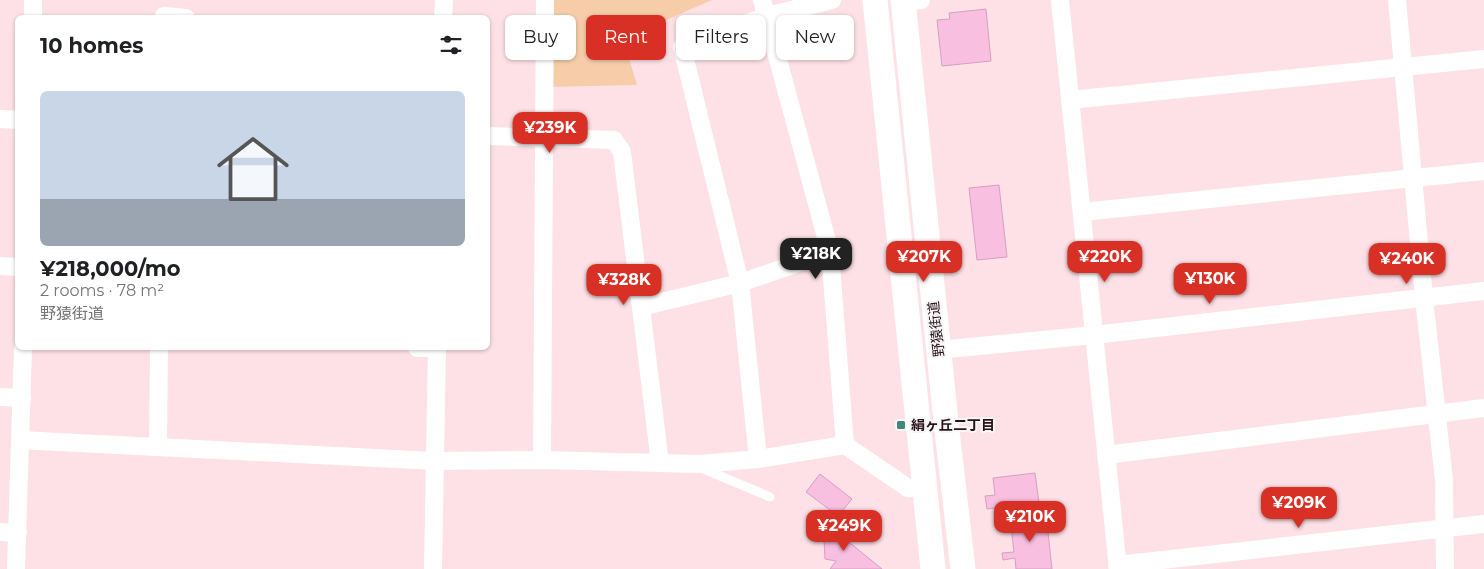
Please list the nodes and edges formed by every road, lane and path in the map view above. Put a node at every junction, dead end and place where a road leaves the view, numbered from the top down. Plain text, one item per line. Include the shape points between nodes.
1 (33, 0) edge
2 (444, 0) edge
3 (545, 0) edge
4 (832, 0) edge
5 (875, 0) edge
6 (1060, 0) edge
7 (1397, 0) edge
8 (909, 1) edge
9 (765, 8) edge
10 (164, 11) edge
11 (33, 15) edge
12 (177, 15) edge
13 (443, 15) edge
14 (1484, 59) edge
15 (1403, 67) junction
16 (1070, 100) junction
17 (0, 119) edge
18 (15, 120) edge
19 (490, 136) edge
20 (543, 138) junction
21 (1484, 171) edge
22 (1414, 178) junction
23 (1082, 212) junction
24 (830, 252) junction
25 (0, 266) edge
26 (15, 267) edge
27 (740, 283) junction
28 (1484, 291) edge
29 (1424, 298) junction
30 (641, 307) junction
31 (1094, 335) junction
32 (23, 350) edge
33 (159, 350) edge
34 (437, 350) edge
35 (938, 350) junction
36 (0, 397) edge
37 (22, 398) junction
38 (1484, 408) edge
39 (1438, 413) junction
40 (20, 440) junction
41 (845, 445) junction
42 (158, 447) junction
43 (1106, 455) junction
44 (758, 459) junction
45 (542, 460) junction
46 (435, 461) junction
47 (660, 463) junction
48 (700, 464) junction
49 (925, 488) junction
50 (770, 496) dead end
51 (1484, 524) edge
52 (1444, 529) junction
53 (9, 532) edge
54 (1117, 567) edge
55 (16, 569) edge
56 (432, 569) edge
57 (933, 569) edge
58 (964, 569) edge
59 (1445, 569) edge

1 - 11 street
2 - 13 street
3 - 20 street
4 - 9 street
5 - 49 main road, 野猿街道
6 - 16 street
7 - 15 street
8 - 35 main road, 野猿街道
9 - 24 street
9 - 27 street via 682,47
10 - 12 street
14 - 15 street
15 - 16 street
15 - 22 street
16 - 23 street
17 - 18 street
19 - 20 street
20 - 30 street via 614,140 622,152
20 - 45 street
21 - 22 street
22 - 23 street
22 - 29 street
23 - 31 street
24 - 27 street
24 - 41 street
25 - 26 street
27 - 30 street
27 - 44 street
28 - 29 street
29 - 31 street
29 - 39 street
30 - 47 street
31 - 35 street
31 - 43 street
32 - 37 street
33 - 42 street
34 - 46 street
35 - 58 main road, 野猿街道
36 - 37 street
37 - 40 street
38 - 39 street
39 - 43 street
39 - 52 street via 1444,480
40 - 42 street
40 - 53 street
41 - 44 street
41 - 49 street via 908,488
42 - 46 street
43 - 54 street
44 - 48 street
45 - 46 street
45 - 47 street
46 - 56 street
47 - 48 street
48 - 50 lane via 706,470
49 - 57 main road, 野猿街道
51 - 52 street
52 - 54 street
52 - 59 street
53 - 55 street

